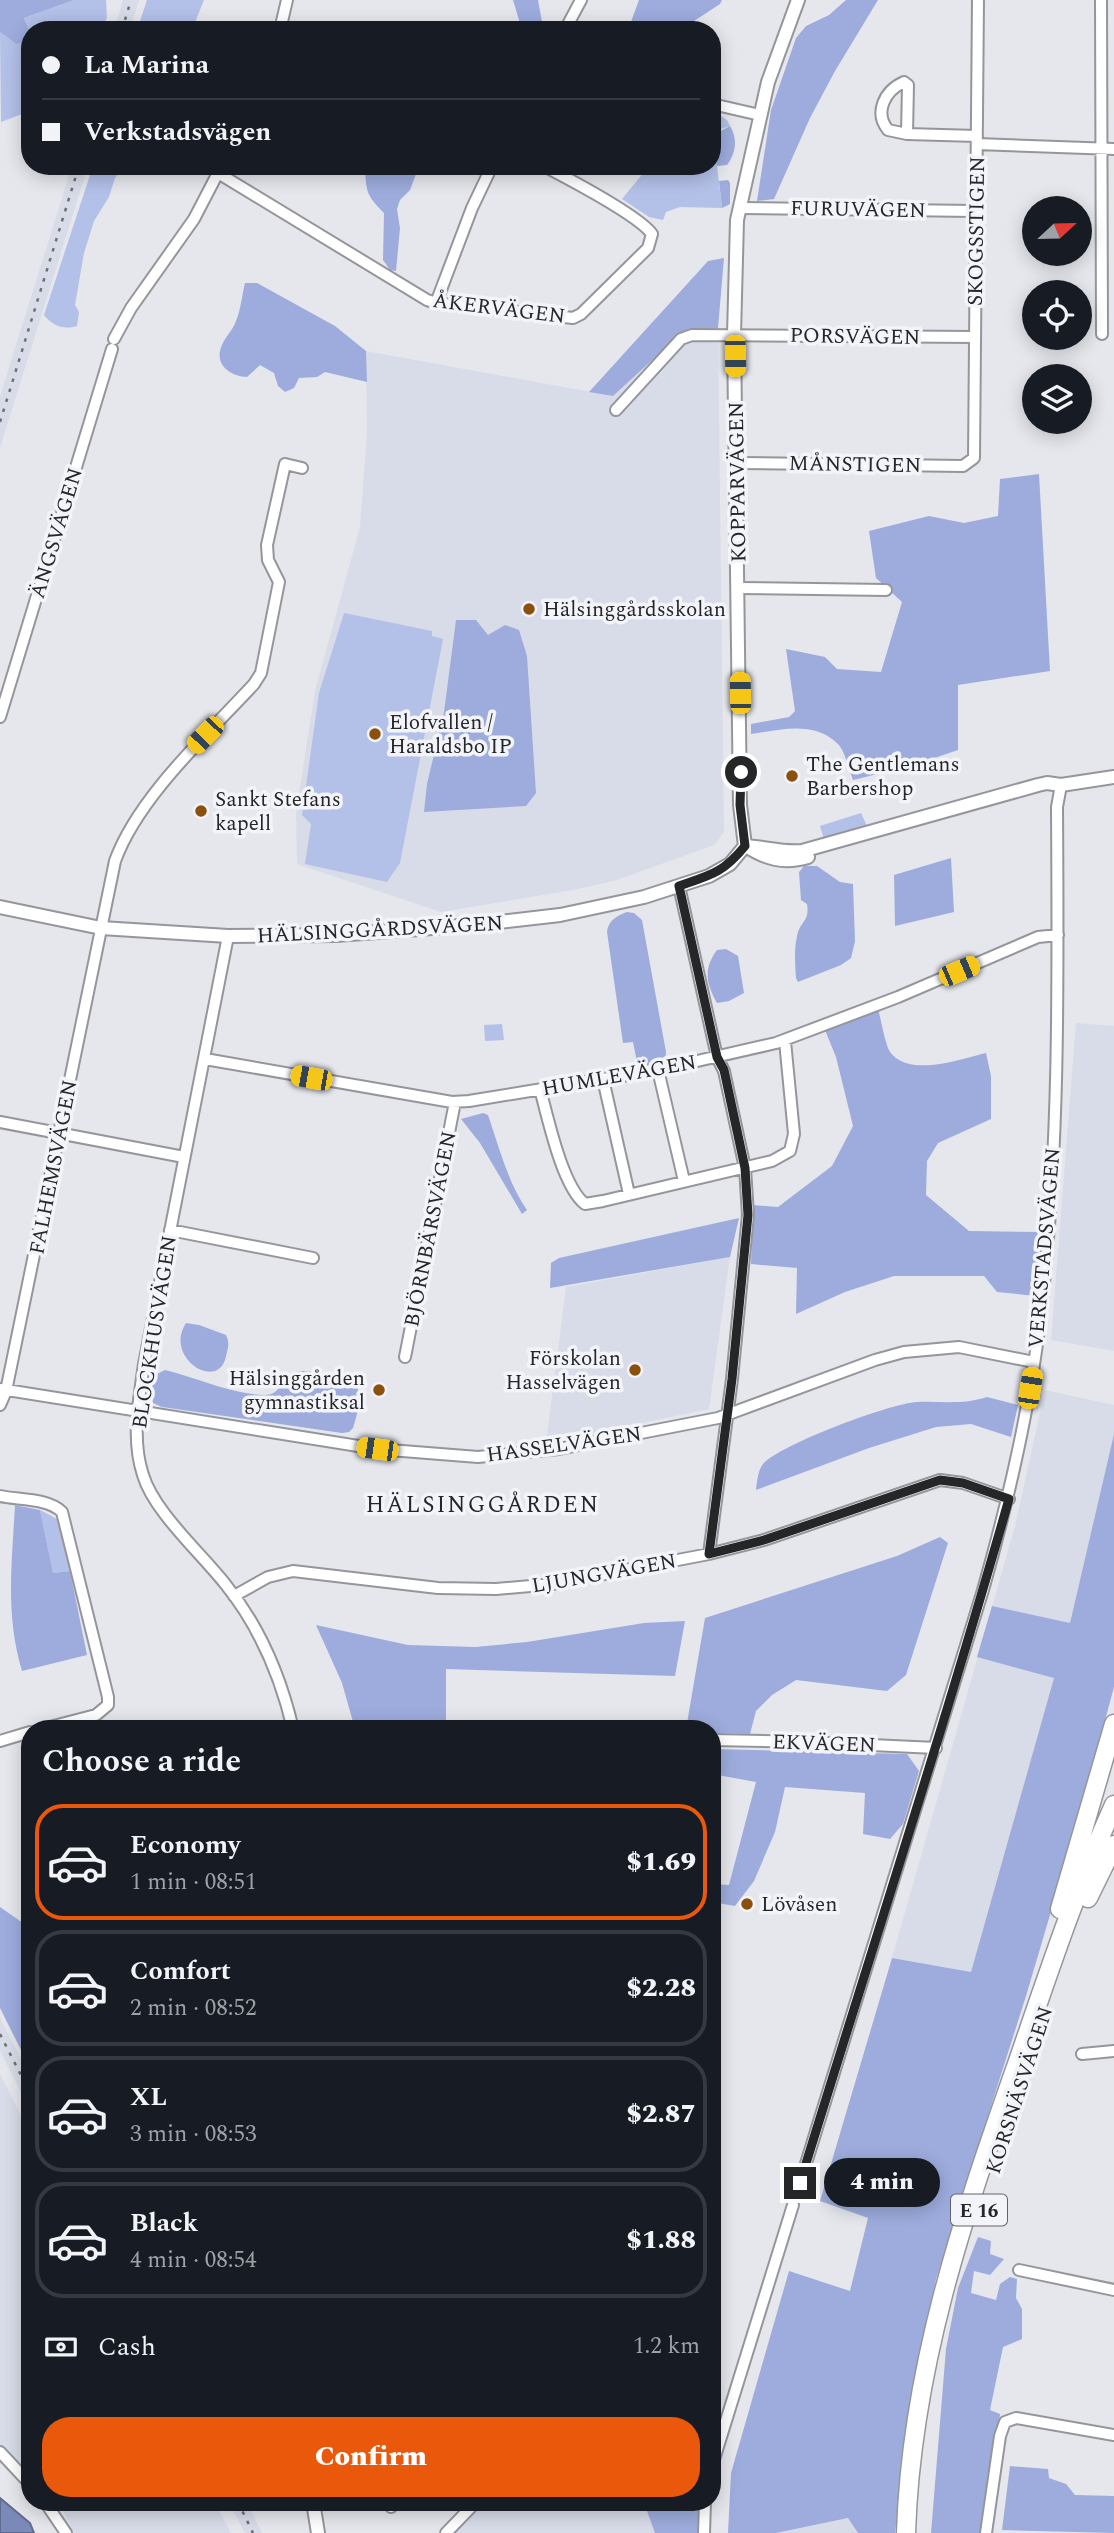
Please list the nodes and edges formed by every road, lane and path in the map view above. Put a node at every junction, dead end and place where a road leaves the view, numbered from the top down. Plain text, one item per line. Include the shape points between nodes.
1 (287, 0) edge
2 (581, 0) edge
3 (798, 0) edge
4 (978, 0) edge
5 (1101, 0) edge
6 (282, 21) edge
7 (570, 21) edge
8 (721, 106) edge
9 (760, 115) junction
10 (908, 134) junction
11 (977, 140) junction
12 (1102, 149) junction
13 (1114, 149) edge
14 (216, 175) edge
15 (227, 175) edge
16 (488, 175) edge
17 (560, 175) edge
18 (741, 208) junction
19 (975, 211) junction
20 (436, 303) junction
21 (1102, 334) dead end
22 (734, 335) junction
23 (975, 337) junction
24 (616, 410) dead end
25 (972, 461) joint
26 (736, 463) junction
27 (302, 468) dead end
28 (738, 588) junction
29 (886, 590) dead end
30 (0, 717) edge
31 (1114, 777) edge
32 (1061, 785) junction
33 (745, 846) junction
34 (679, 886) junction
35 (0, 907) edge
36 (101, 928) junction
37 (1058, 935) junction
38 (228, 936) junction
39 (785, 1041) junction
40 (717, 1057) junction
41 (205, 1059) junction
42 (658, 1070) junction
43 (603, 1079) junction
44 (540, 1089) junction
45 (455, 1102) junction
46 (0, 1122) edge
47 (60, 1134) junction
48 (184, 1157) junction
49 (745, 1168) junction
50 (684, 1181) junction
51 (629, 1194) junction
52 (170, 1230) junction
53 (313, 1258) dead end
54 (405, 1357) dead end
55 (1034, 1362) junction
56 (3, 1390) edge
57 (0, 1405) edge
58 (137, 1412) junction
59 (726, 1415) junction
60 (0, 1496) edge
61 (1009, 1499) junction
62 (709, 1554) junction
63 (234, 1596) junction
64 (76, 1720) edge
65 (290, 1720) edge
66 (1114, 1724) edge
67 (21, 1735) edge
68 (721, 1740) edge
69 (0, 1741) edge
70 (936, 1748) junction
71 (1114, 1805) edge
72 (1114, 1833) edge
73 (1114, 1845) edge
74 (1088, 1898) junction
75 (1114, 2051) edge
76 (1082, 2054) dead end
77 (1002, 2106) junction
78 (800, 2183) dead end
79 (793, 2204) dead end
80 (1019, 2270) dead end
81 (1114, 2290) edge
82 (1114, 2435) edge
83 (721, 2437) edge
84 (0, 2452) edge
85 (21, 2474) edge
86 (51, 2511) edge
87 (314, 2511) edge
88 (467, 2511) edge
89 (705, 2511) edge
90 (66, 2533) edge
91 (318, 2533) edge
92 (446, 2533) edge
93 (704, 2533) edge
94 (906, 2533) edge
95 (917, 2533) edge
96 (986, 2533) edge

1 - 6 street
2 - 7 street
3 - 9 street, KOPPARVÄGEN
4 - 11 street, SKOGSSTIGEN
5 - 12 street
8 - 9 street
9 - 18 street, KOPPARVÄGEN
10 - 10 street via 890,131 880,117 887,96 904,82 908,85
10 - 11 street
11 - 12 street
11 - 19 street, SKOGSSTIGEN
12 - 13 street
12 - 21 street
14 - 30 street, ÄNGSVÄGEN via 194,219 131,308 113,344
15 - 20 street, ÅKERVÄGEN
16 - 20 street
17 - 20 street, ÅKERVÄGEN via 650,230 648,248 576,318
18 - 19 street, FURUVÄGEN
18 - 22 street, KOPPARVÄGEN
19 - 23 street, SKOGSSTIGEN
22 - 23 street, PORSVÄGEN
22 - 24 street, PORSVÄGEN via 681,339
22 - 26 street, KOPPARVÄGEN
23 - 25 street, SKOGSSTIGEN
25 - 26 street, MÅNSTIGEN via 963,466
26 - 28 street, KOPPARVÄGEN
27 - 36 street, FALHEMSVÄGEN via 285,464 273,511 268,560 279,582 261,673 188,753 124,836
28 - 29 street
28 - 33 street, KOPPARVÄGEN via 740,805
31 - 32 street
32 - 33 street via 1038,785 802,851
32 - 37 street, VERKSTADSVÄGEN via 1057,807
33 - 34 street, HÄLSINGGÅRDSVÄGEN via 730,864
34 - 38 street, HÄLSINGGÅRDSVÄGEN via 600,907 516,921 363,933
34 - 40 street
35 - 36 street, HÄLSINGGÅRDSVÄGEN
36 - 38 street, HÄLSINGGÅRDSVÄGEN
36 - 47 street, FALHEMSVÄGEN
37 - 39 street, HUMLEVÄGEN via 1031,940
37 - 55 street, VERKSTADSVÄGEN via 1055,1105
38 - 41 street, BLOCKHUSVÄGEN
39 - 40 street, HUMLEVÄGEN
39 - 49 street via 793,1145 780,1158
40 - 42 street, HUMLEVÄGEN
40 - 49 street via 724,1070
41 - 45 street, HUMLEVÄGEN
41 - 48 street, BLOCKHUSVÄGEN
42 - 43 street, HUMLEVÄGEN
42 - 50 street
43 - 44 street, HUMLEVÄGEN
43 - 51 street
44 - 45 street, HUMLEVÄGEN
44 - 51 street via 566,1173 579,1198 587,1204
45 - 54 street, BJÖRNBÄRSVÄGEN
46 - 47 street
47 - 48 street
47 - 56 street, FALHEMSVÄGEN
48 - 52 street, BLOCKHUSVÄGEN
49 - 50 street
49 - 59 street via 747,1247
50 - 51 street
52 - 53 street
52 - 58 street, BLOCKHUSVÄGEN
55 - 59 street, HASSELVÄGEN via 959,1348 912,1351 875,1360
55 - 61 street, VERKSTADSVÄGEN
56 - 57 street, FALHEMSVÄGEN
56 - 58 street, HASSELVÄGEN
58 - 59 street, HASSELVÄGEN via 377,1449 478,1457 559,1449
58 - 63 street, BLOCKHUSVÄGEN via 139,1458 148,1488
59 - 62 street
60 - 64 street via 44,1503 62,1512 108,1697 99,1714
61 - 62 street, LJUNGVÄGEN via 940,1480
61 - 70 street, VERKSTADSVÄGEN
62 - 63 street, LJUNGVÄGEN via 553,1584 496,1589 438,1588 287,1571
63 - 65 street, BLOCKHUSVÄGEN via 271,1661
66 - 77 highway, E 16
67 - 69 street
68 - 70 street, EKVÄGEN
70 - 78 street, VERKSTADSVÄGEN
71 - 77 highway, E 16 via 1068,1917
72 - 74 highway, E 16
73 - 74 highway, E 16
74 - 95 highway, KORSNÄSVÄGEN / E 16 via 1038,2032 955,2288 928,2414
75 - 76 street
77 - 94 highway, KORSNÄSVÄGEN / E 16 via 935,2324 917,2414
79 - 83 street
80 - 81 street
82 - 96 street via 1016,2418 1005,2422
84 - 85 street
86 - 90 street
87 - 91 street
88 - 92 street
89 - 93 street

